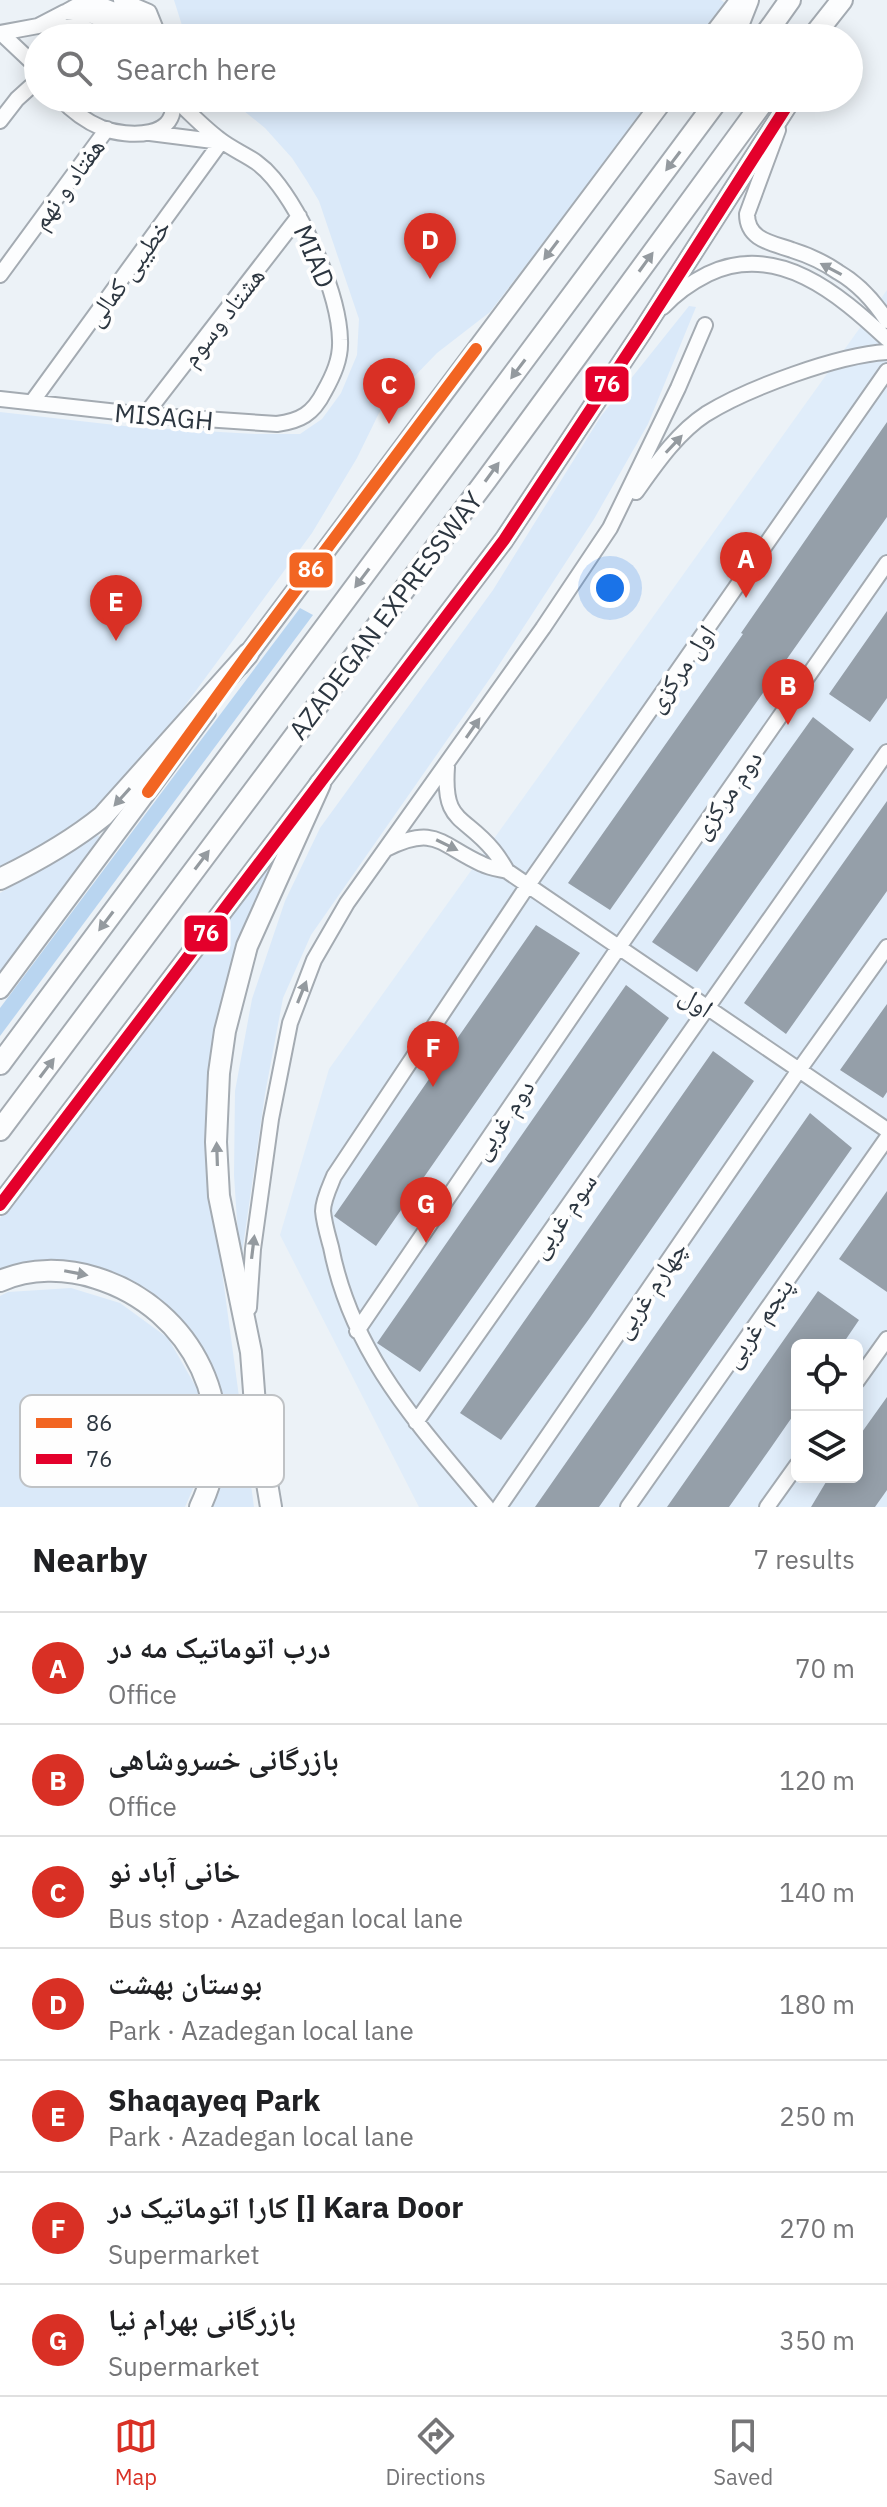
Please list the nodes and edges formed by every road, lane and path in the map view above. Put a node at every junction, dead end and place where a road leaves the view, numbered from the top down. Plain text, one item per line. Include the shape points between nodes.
1 (121, 0) edge
2 (740, 0) edge
3 (748, 0) edge
4 (790, 0) edge
5 (844, 0) edge
6 (86, 1) edge
7 (65, 12) junction
8 (42, 24) edge
9 (118, 24) edge
10 (132, 24) edge
11 (151, 24) edge
12 (722, 24) edge
13 (739, 24) edge
14 (773, 24) edge
15 (824, 24) edge
16 (832, 24) edge
17 (24, 29) edge
18 (0, 33) edge
19 (24, 55) edge
20 (24, 93) edge
21 (76, 112) edge
22 (173, 112) edge
23 (188, 112) edge
24 (654, 112) edge
25 (703, 112) edge
26 (709, 112) edge
27 (756, 112) edge
28 (783, 112) edge
29 (786, 112) edge
30 (0, 121) edge
31 (697, 128) junction
32 (107, 129) junction
33 (149, 133) junction
34 (221, 142) junction
35 (299, 216) junction
36 (0, 275) edge
37 (887, 321) edge
38 (705, 325) dead end
39 (642, 332) junction
40 (887, 339) edge
41 (887, 352) edge
42 (887, 371) edge
43 (0, 399) edge
44 (320, 401) joint
45 (32, 402) junction
46 (145, 415) junction
47 (610, 528) junction
48 (887, 563) edge
49 (248, 654) junction
50 (887, 752) edge
51 (447, 764) junction
52 (320, 784) junction
53 (384, 850) junction
54 (507, 871) junction
55 (0, 879) edge
56 (528, 885) junction
57 (619, 947) junction
58 (887, 947) edge
59 (0, 989) edge
60 (708, 1008) junction
61 (0, 1064) edge
62 (799, 1070) junction
63 (0, 1130) edge
64 (887, 1130) edge
65 (887, 1138) edge
66 (0, 1205) edge
67 (0, 1281) edge
68 (357, 1331) junction
69 (887, 1339) edge
70 (251, 1352) junction
71 (863, 1373) edge
72 (210, 1395) edge
73 (254, 1395) edge
74 (416, 1422) junction
75 (791, 1473) edge
76 (207, 1487) edge
77 (268, 1487) edge
78 (200, 1507) edge
79 (271, 1507) edge
80 (487, 1507) edge
81 (499, 1507) edge
82 (628, 1507) edge
83 (767, 1507) edge

1 - 11 street via 149,12
2 - 12 main road
3 - 13 highway
4 - 14 highway
5 - 15 highway
5 - 16 main road
6 - 7 street
6 - 10 street
7 - 8 street
7 - 9 street
17 - 18 street
18 - 19 street
20 - 30 street
21 - 32 street
22 - 33 street via 168,124
23 - 34 street
24 -> 49 main road
25 - 31 highway
26 - 31 highway, AZADEGAN EXPRESSWAY
63 -> 27 highway, AZADEGAN EXPRESSWAY
28 - 39 main road
37 -> 29 street via 873,300 838,271 767,242 747,223
31 -> 61 highway, AZADEGAN EXPRESSWAY
32 - 33 street
32 - 36 street, هفتاد و نهم
33 - 34 street
34 - 35 street, MIAD via 259,163
34 - 45 street, خطیبی کمالی
35 - 44 street, MIAD via 338,316 336,372
35 - 46 street, هشتاد وسوم
38 - 47 street
39 - 40 street via 698,279 737,264 772,265 801,274
39 - 52 main road via 504,540
47 -> 41 street via 677,439 705,415 833,361
42 - 56 street, اول مرکزی
43 - 45 street, MISAGH
44 - 46 street, MISAGH via 303,417 277,424
45 - 46 street, MISAGH
51 -> 47 street
48 - 57 street, دوم مرکزی
49 -> 55 highway via 110,810 79,836
49 - 59 main road
50 - 60 street, سوم غربی
51 - 53 street
51 - 54 street, اول via 448,803
52 - 66 main road
70 -> 52 highway via 219,1196 219,1073 247,946
53 -> 54 street, اول via 420,837 440,840 483,865
70 -> 53 street via 248,1296 253,1249 290,1023 314,960
54 - 56 street, اول
56 - 57 street, اول
56 - 68 street, اول مرکزی via 334,1176 323,1209 335,1270
57 - 60 street, اول
57 - 68 street, دوم غربی
58 - 62 street, چهارم غربی
60 - 62 street, اول
60 - 74 street, سوم غربی
62 - 64 street, اول
62 - 81 street, چهارم غربی
65 - 82 street, پنجم غربی
67 -> 72 highway via 68,1271 120,1286 180,1332
68 - 74 street
69 - 71 street
70 - 73 highway
74 - 80 street
75 - 83 street
76 -> 78 highway
77 - 79 highway

